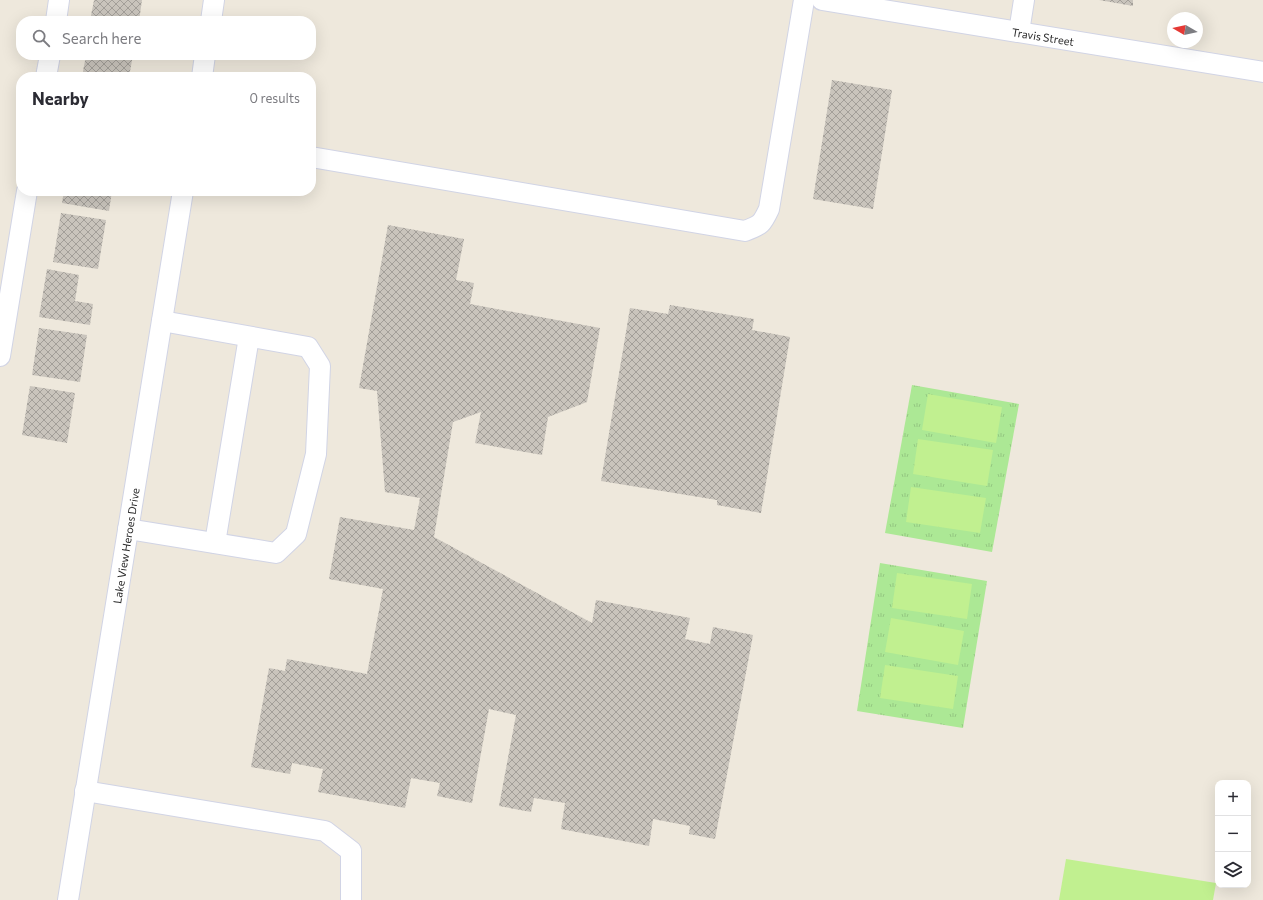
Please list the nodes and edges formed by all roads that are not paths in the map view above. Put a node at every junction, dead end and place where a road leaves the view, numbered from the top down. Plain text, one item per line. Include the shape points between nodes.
1 (59, 0) edge
2 (214, 0) edge
3 (804, 0) edge
4 (822, 0) edge
5 (1024, 0) edge
6 (57, 16) edge
7 (212, 16) edge
8 (1019, 32) junction
9 (49, 60) edge
10 (204, 60) edge
11 (47, 72) edge
12 (203, 72) edge
13 (1263, 72) edge
14 (316, 158) edge
15 (26, 196) edge
16 (182, 196) edge
17 (162, 321) junction
18 (250, 337) junction
19 (0, 356) edge
20 (128, 530) junction
21 (215, 543) junction
22 (86, 791) junction
23 (68, 900) edge
24 (351, 900) edge

1 - 6 street
2 - 7 street
3 - 14 street via 769,209 764,221 745,231
4 - 8 street, Travis Street
5 - 8 street
8 - 13 street, Travis Street
9 - 11 street
10 - 12 street
15 - 19 street
16 - 17 street, Lake View Heroes Drive
17 - 18 street
17 - 20 street, Lake View Heroes Drive
18 - 21 street
18 - 21 street via 308,347 320,366 316,454 296,534 276,553
20 - 21 street
20 - 22 street, Lake View Heroes Drive
22 - 23 street, Lake View Heroes Drive
22 - 24 street via 325,831 351,851

